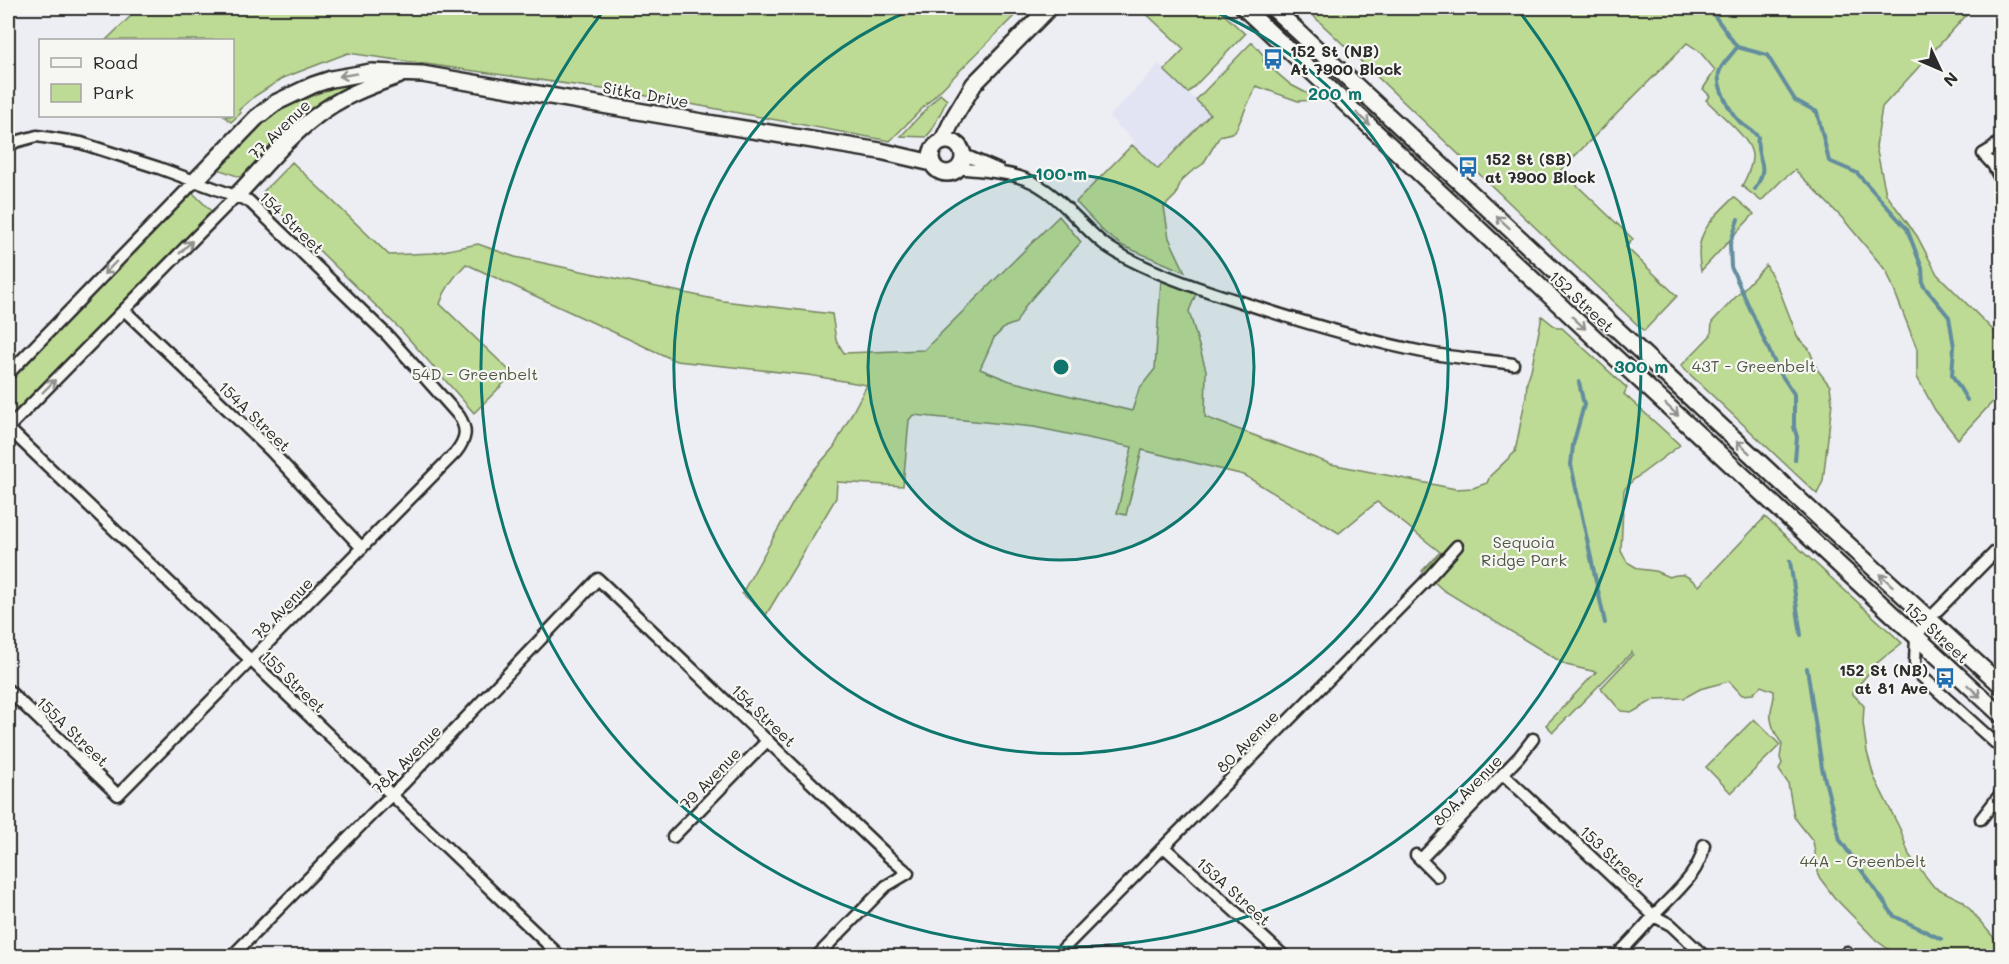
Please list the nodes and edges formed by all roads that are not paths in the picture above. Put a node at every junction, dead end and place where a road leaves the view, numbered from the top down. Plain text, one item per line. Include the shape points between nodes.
1 (1049, 8) edge
2 (1244, 8) edge
3 (1273, 8) edge
4 (406, 73) junction
5 (2001, 139) edge
6 (8, 148) edge
7 (947, 154) junction
8 (195, 181) junction
9 (2001, 182) edge
10 (237, 195) junction
11 (123, 310) junction
12 (1514, 364) dead end
13 (8, 374) edge
14 (8, 428) edge
15 (465, 439) joint
16 (2001, 545) edge
17 (1457, 546) dead end
18 (362, 548) junction
19 (598, 579) joint
20 (1929, 619) junction
21 (1916, 637) junction
22 (251, 661) junction
23 (2001, 686) edge
24 (8, 690) edge
25 (2001, 716) edge
26 (1533, 739) dead end
27 (768, 740) junction
28 (2001, 749) edge
29 (1503, 774) junction
30 (2001, 792) edge
31 (117, 795) joint
32 (392, 796) junction
33 (1982, 819) dead end
34 (673, 837) dead end
35 (1704, 845) dead end
36 (1164, 847) junction
37 (1437, 876) dead end
38 (1654, 916) junction
39 (232, 957) edge
40 (560, 957) edge
41 (817, 957) edge
42 (1056, 957) edge
43 (1284, 957) edge
44 (1616, 957) edge
45 (1704, 957) edge

1 - 7 main road via 974,84
2 -> 21 main road, 152 Street
20 -> 3 main road, 152 Street
4 - 7 main road, Sitka Drive via 880,151
4 -> 8 main road, 77 Avenue via 349,75 295,92 256,118
4 - 10 main road, 77 Avenue via 351,94 315,116
5 - 9 street via 1983,154
6 - 8 street, 154 Street via 38,136 87,144
7 - 12 street via 1039,185 1099,241 1141,265 1200,289 1359,337 1430,353
8 - 10 street, 154 Street
8 -> 13 street, 77 Avenue
11 -> 10 street, 77 Avenue
10 - 15 street, 154 Street via 249,201 398,346 459,416 466,429
14 -> 11 street, 77 Avenue
11 - 18 street, 154A Street via 271,451
14 - 22 street, 155 Street
15 - 18 street, 78 Avenue
16 - 20 street
17 - 36 street, 80 Avenue
18 - 22 street, 78 Avenue
19 - 27 street, 154 Street
19 - 32 street, 78A Avenue
20 - 21 street
20 - 23 main road, 152 Street
21 -> 25 main road, 152 Street
21 - 28 street via 1918,673
22 - 31 street, 78 Avenue
22 - 32 street, 155 Street
24 - 31 street, 155A Street
26 - 29 street, 80A Avenue
27 - 34 street, 79 Avenue
27 - 41 street, 154 Street via 908,873 886,886
29 - 37 street, 80A Avenue via 1418,857
29 - 38 street, 153 Street
30 - 33 street
32 - 39 street, 78A Avenue
32 - 40 street, 155 Street
35 - 38 street via 1693,873
36 - 42 street, 80 Avenue
36 - 43 street, 153A Street
38 - 44 street
38 - 45 street, 153 Street via 1671,925

